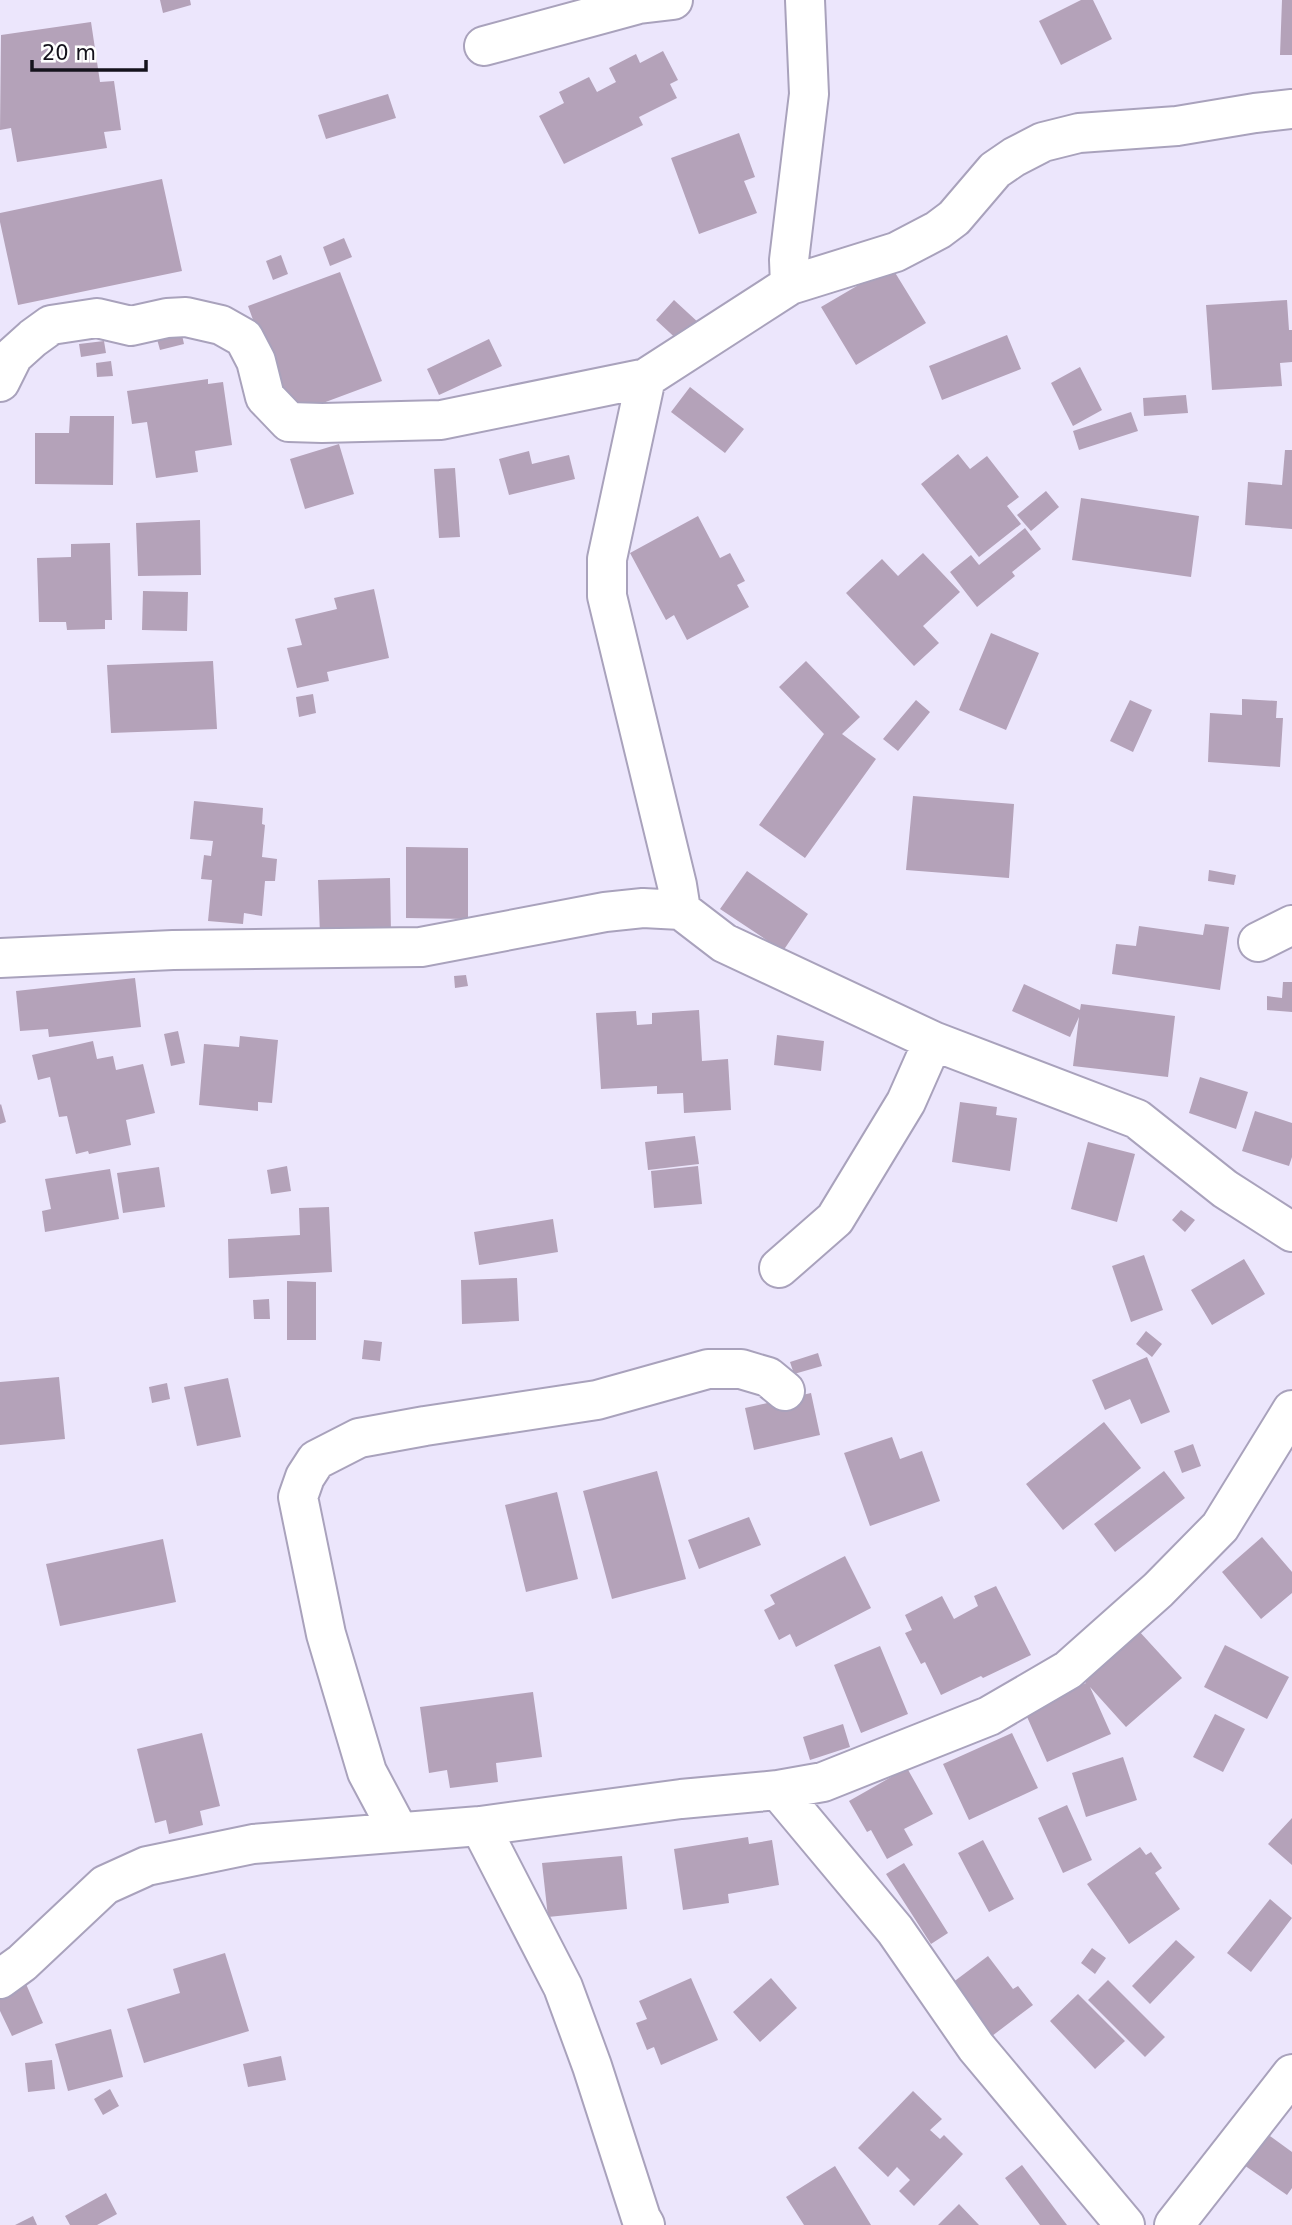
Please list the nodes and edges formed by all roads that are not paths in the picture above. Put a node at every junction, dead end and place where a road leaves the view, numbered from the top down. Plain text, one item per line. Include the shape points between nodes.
1 (673, 0) edge
2 (789, 0) edge
3 (805, 0) edge
4 (484, 46) dead end
5 (1292, 109) edge
6 (790, 285) junction
7 (646, 378) junction
8 (0, 382) edge
9 (681, 910) junction
10 (1292, 925) edge
11 (1258, 942) dead end
12 (0, 958) edge
13 (933, 1041) junction
14 (1292, 1232) edge
15 (779, 1268) dead end
16 (785, 1391) dead end
17 (1292, 1410) edge
18 (778, 1790) junction
19 (480, 1826) junction
20 (399, 1832) junction
21 (0, 1979) edge
22 (1292, 2074) edge
23 (645, 2225) edge
24 (1125, 2225) edge
25 (1174, 2225) edge

1 - 4 street via 639,4
2 - 3 street
3 - 6 street via 809,94
5 - 6 street via 1177,126 1079,133 1043,142 995,170 938,230 895,252
6 - 7 street
7 - 8 street via 441,420 289,422 265,397 256,360 244,338 220,325 186,317 131,327 97,318 51,325 13,356
7 - 9 street via 607,559 607,596
9 - 12 street via 605,912 421,947
9 - 13 street via 724,943
10 - 11 street
13 - 14 street via 1137,1119 1225,1189
13 - 15 street via 906,1102 835,1219
16 - 20 street via 768,1377 741,1369 708,1369 597,1400 359,1438 316,1460 298,1497 326,1634 367,1772
17 - 18 street via 1220,1527 1068,1670 989,1716 823,1782
18 - 19 street
18 - 24 street via 895,1930 976,2047
19 - 20 street
19 - 23 street via 563,1987
20 - 21 street via 253,1844 147,1866 105,1885
22 - 25 street

